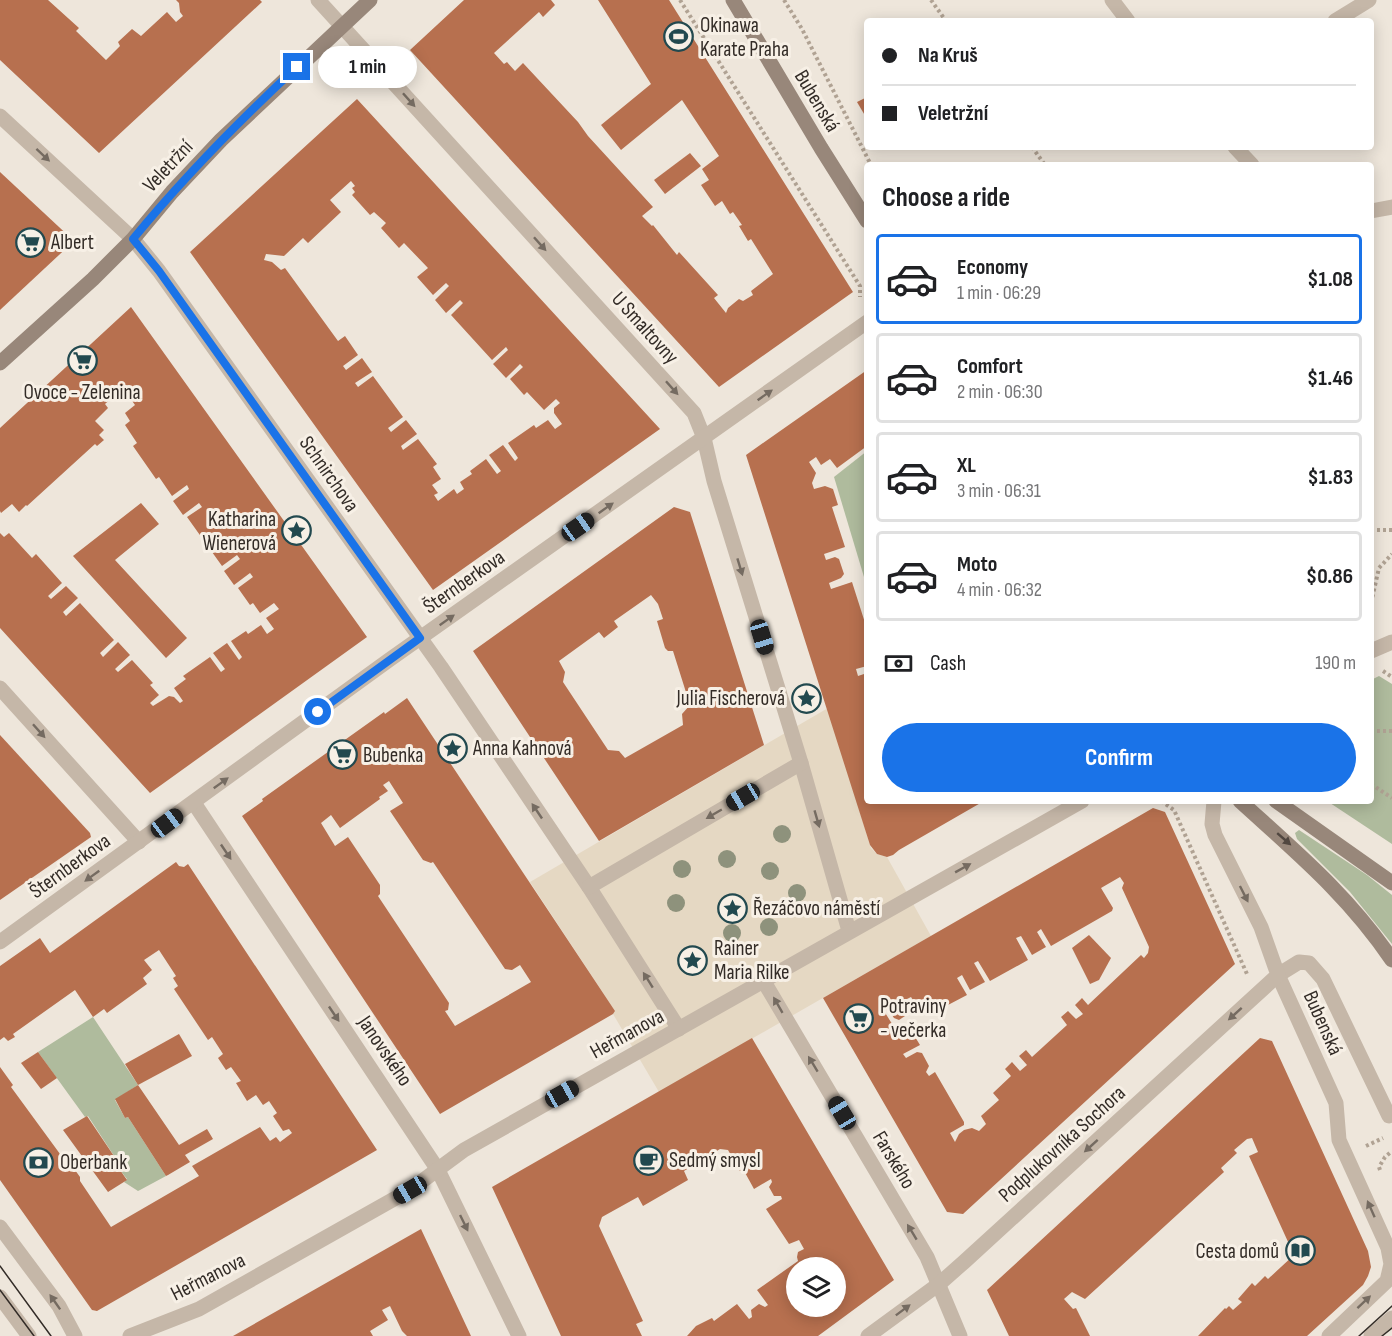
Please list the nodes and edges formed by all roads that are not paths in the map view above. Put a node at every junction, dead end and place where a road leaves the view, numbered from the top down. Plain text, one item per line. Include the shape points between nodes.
1 (318, 0) edge
2 (370, 0) edge
3 (733, 0) edge
4 (1112, 0) edge
5 (1369, 0) edge
6 (1126, 18) edge
7 (1340, 18) edge
8 (342, 25) junction
9 (0, 116) edge
10 (1238, 150) edge
11 (1249, 162) edge
12 (1392, 207) edge
13 (1374, 210) edge
14 (864, 216) edge
15 (133, 239) junction
16 (864, 324) edge
17 (0, 363) edge
18 (704, 438) junction
19 (420, 638) junction
20 (1392, 642) edge
21 (1374, 650) edge
22 (0, 688) edge
23 (801, 763) junction
24 (194, 803) junction
25 (1077, 804) edge
26 (1214, 804) edge
27 (1243, 804) edge
28 (1280, 804) edge
29 (139, 842) junction
30 (1392, 883) edge
31 (589, 887) junction
32 (849, 931) junction
33 (0, 942) edge
34 (1392, 960) edge
35 (1278, 975) junction
36 (763, 980) junction
37 (679, 1029) junction
38 (1389, 1116) dead end
39 (438, 1170) junction
40 (0, 1227) edge
41 (1391, 1264) edge
42 (939, 1284) junction
43 (0, 1297) edge
44 (1392, 1318) edge
45 (29, 1336) edge
46 (75, 1336) edge
47 (130, 1336) edge
48 (519, 1336) edge
49 (868, 1336) edge
50 (960, 1336) edge
51 (1329, 1336) edge
52 (1371, 1336) edge

1 - 8 street, U Smaltovny
2 - 8 main road, Veletržní
3 - 14 main road, Bubenská
4 - 6 street
5 - 7 street
8 - 15 main road, Veletržní via 221,140
8 -> 18 street, U Smaltovny via 694,413
9 -> 15 street, Schnirchova
10 - 11 street
12 - 13 street
15 - 17 main road, Veletržní
15 - 19 street, Schnirchova
18 -> 16 street, Šternberkova
19 -> 18 street, Šternberkova
18 -> 23 street, U Smaltovny
24 -> 19 street, Šternberkova
31 -> 19 street, Schnirchova
20 - 21 street
22 -> 29 street
23 -> 31 street
23 -> 32 street
24 - 29 street, Šternberkova
24 -> 39 street, Janovského
32 -> 25 street, Heřmanova
26 -> 35 street, Bubenská via 1215,835 1261,927
27 -> 34 main road via 1323,876
28 - 30 main road
29 -> 33 street, Šternberkova
37 -> 31 street
32 - 36 street, Heřmanova
35 - 38 street, Podplukovníka Sochora via 1299,962 1309,963 1323,979
41 -> 35 street, Bubenská via 1388,1248 1339,1140 1336,1103
35 -> 42 street, Podplukovníka Sochora
36 - 37 street, Heřmanova
42 -> 36 street, Farského via 927,1257
37 - 39 street, Heřmanova via 464,1150
39 - 47 street, Heřmanova via 410,1190 199,1310
39 -> 48 street, Janovského
46 -> 40 street via 59,1306
51 -> 41 street via 1387,1281
49 -> 42 street, Podplukovníka Sochora
42 - 50 street, Farského
43 - 45 street
44 - 52 street

